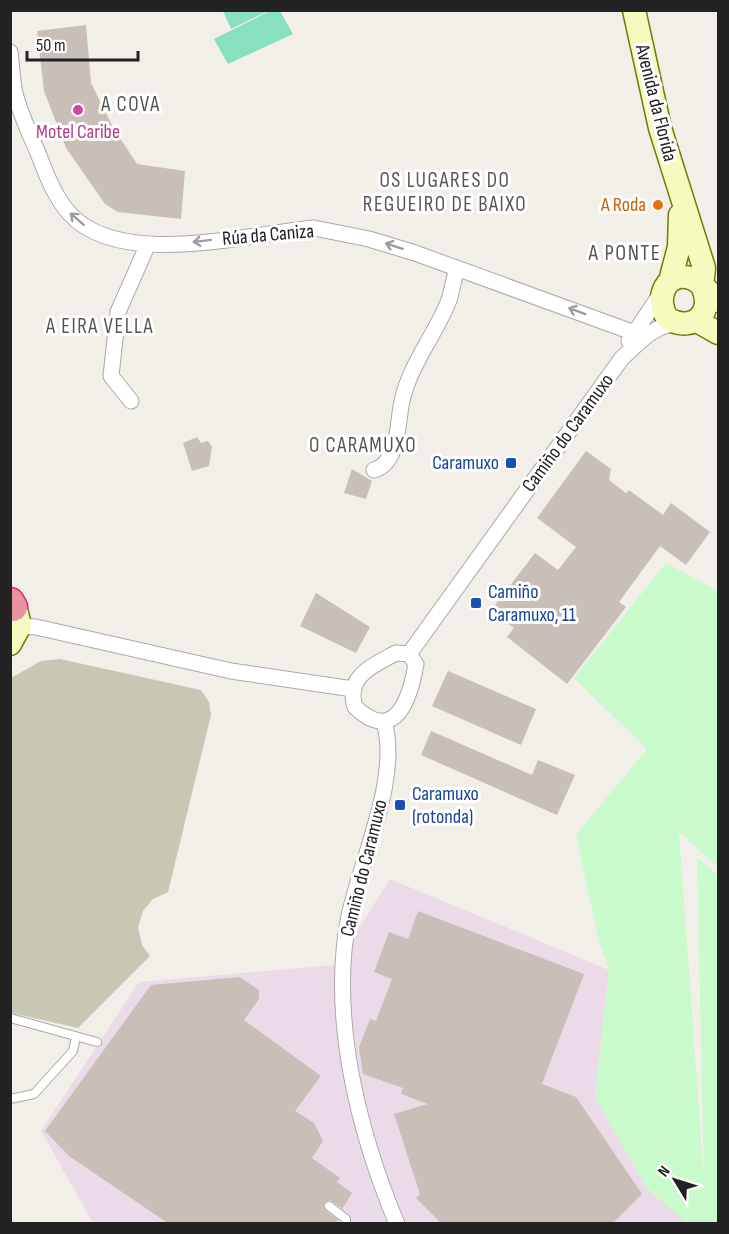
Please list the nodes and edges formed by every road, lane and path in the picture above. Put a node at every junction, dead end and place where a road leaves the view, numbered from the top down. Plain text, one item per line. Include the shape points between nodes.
1 (634, 10) edge
2 (10, 52) edge
3 (680, 195) junction
4 (148, 244) junction
5 (457, 268) junction
6 (718, 270) edge
7 (666, 287) junction
8 (710, 293) edge
9 (687, 322) junction
10 (632, 332) junction
11 (718, 333) edge
12 (622, 358) junction
13 (131, 401) dead end
14 (374, 470) dead end
15 (13, 617) edge
16 (408, 654) junction
17 (353, 689) junction
18 (384, 722) junction
19 (10, 1018) edge
20 (76, 1037) junction
21 (98, 1041) dead end
22 (10, 1099) edge
23 (328, 1206) dead end
24 (346, 1224) edge
25 (398, 1224) edge

1 - 3 main road, Avenida da Florida via 660,128
4 -> 2 street, Rúa da Caniza via 106,237 70,214 44,168 25,121 15,93
3 - 6 main road, Avenida da Florida
3 - 7 main road, Avenida da Florida via 680,247
3 - 8 main road, Avenida da Florida
5 -> 4 street, Rúa da Caniza via 369,239 314,228
4 - 13 street via 116,322 111,376
10 -> 5 street, Rúa da Caniza
5 - 14 street via 449,299 406,388 392,449 380,468
7 - 8 main road via 681,277 693,279
7 - 9 main road via 660,302 662,311
7 - 10 street, Camiño do Caramuxo
8 - 9 main road via 707,305
9 - 11 main road
9 - 12 street, Camiño do Caramuxo via 653,331
10 - 12 street, Camiño do Caramuxo
12 - 16 street, Camiño do Caramuxo
15 - 17 street via 36,627 231,671
16 - 17 street via 396,653 368,669 357,678
16 - 18 street via 416,664 412,686 404,707
17 - 18 street via 355,707 373,721
18 - 25 street, Camiño do Caramuxo via 389,748 386,779 348,920 344,984 356,1098 370,1153
19 - 20 lane
20 - 21 lane
20 - 22 lane via 74,1051 34,1094
23 - 24 lane via 346,1219

